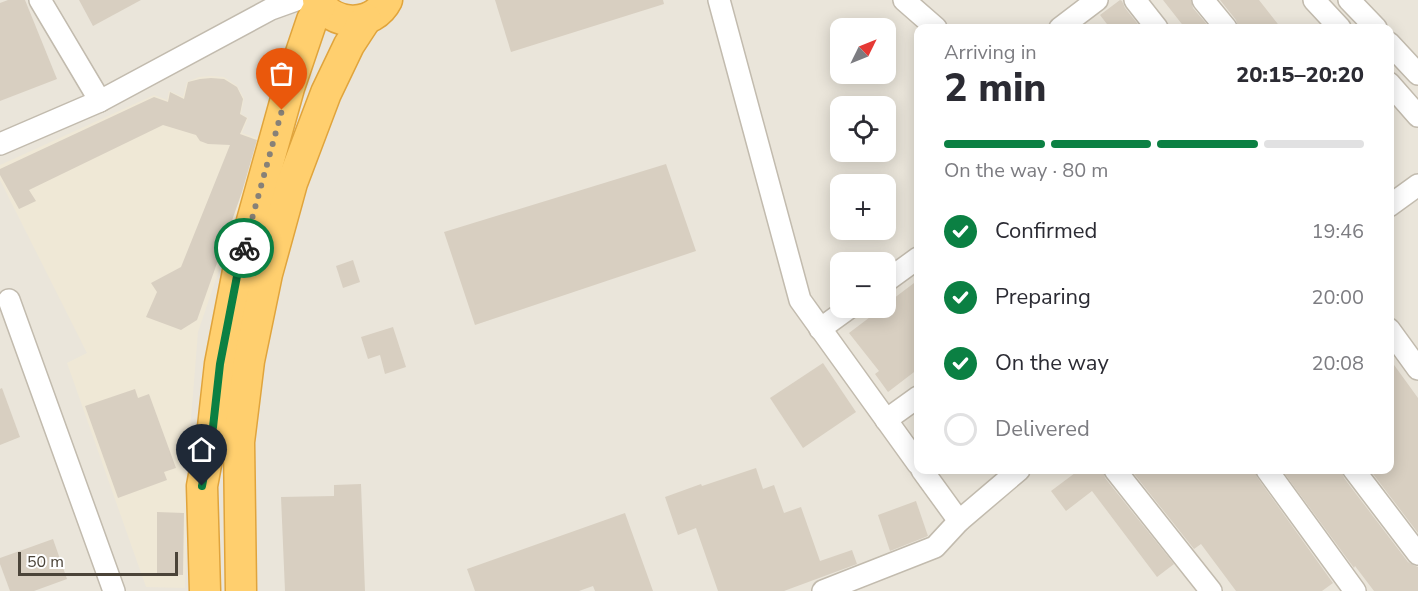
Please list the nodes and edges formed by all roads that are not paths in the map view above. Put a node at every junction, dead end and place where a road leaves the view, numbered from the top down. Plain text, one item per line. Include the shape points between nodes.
1 (40, 0) edge
2 (719, 0) edge
3 (904, 0) edge
4 (1097, 0) edge
5 (1135, 0) edge
6 (1203, 0) edge
7 (1314, 0) edge
8 (1349, 0) edge
9 (311, 2) edge
10 (272, 4) edge
11 (376, 10) edge
12 (1082, 22) edge
13 (931, 24) edge
14 (1154, 24) edge
15 (1223, 24) edge
16 (1336, 24) edge
17 (1372, 24) edge
18 (1394, 48) edge
19 (1418, 74) edge
20 (1394, 89) edge
21 (100, 100) junction
22 (1418, 116) edge
23 (0, 144) edge
24 (1416, 189) edge
25 (1394, 203) edge
26 (914, 261) edge
27 (896, 274) edge
28 (9, 300) dead end
29 (835, 318) edge
30 (820, 329) junction
31 (1394, 336) edge
32 (1418, 369) edge
33 (914, 400) edge
34 (886, 420) junction
35 (914, 458) edge
36 (925, 474) edge
37 (1014, 474) edge
38 (1118, 474) edge
39 (1270, 474) edge
40 (1357, 474) edge
41 (959, 521) junction
42 (1418, 554) edge
43 (114, 591) edge
44 (204, 591) edge
45 (241, 591) edge
46 (823, 591) edge
47 (1211, 591) edge
48 (1355, 591) edge

1 - 21 street
2 - 30 street via 800,300
3 - 13 street
4 - 12 street
5 - 14 street
6 - 15 street
7 - 16 street
8 - 17 street
9 - 10 street
9 - 11 highway via 345,21 356,21
9 - 44 highway via 312,20 238,271 220,364 202,486
10 - 21 street
11 - 45 highway via 349,45 326,93 291,183 267,274 249,361 239,442
18 - 19 street
20 - 22 street
21 - 23 street
24 - 25 street
26 - 27 street
28 - 43 street
29 - 30 street
30 - 34 street
31 - 32 street
33 - 34 street
34 - 35 street
36 - 41 street
37 - 41 street
38 - 47 street
39 - 48 street
40 - 42 street
41 - 46 street via 935,547

